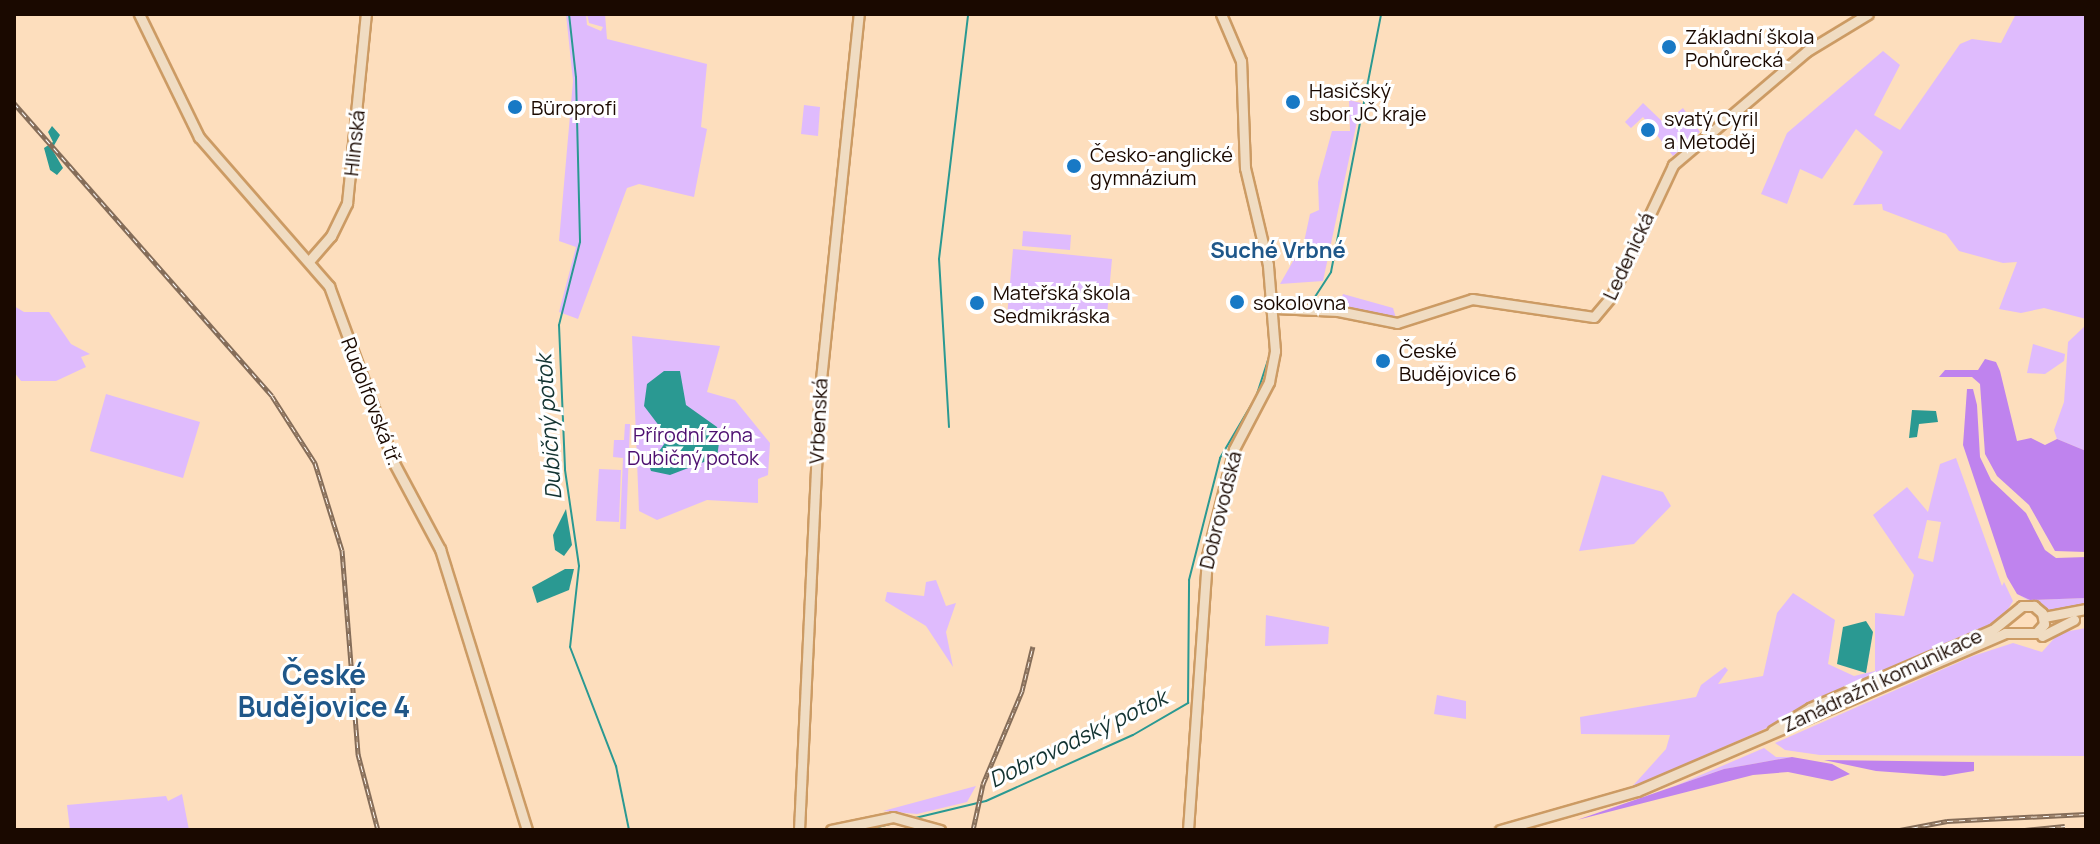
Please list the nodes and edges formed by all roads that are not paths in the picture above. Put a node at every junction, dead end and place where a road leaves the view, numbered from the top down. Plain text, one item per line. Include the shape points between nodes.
1 (139, 14) edge
2 (366, 14) edge
3 (859, 14) edge
4 (1221, 14) edge
5 (1868, 14) edge
6 (310, 260) junction
7 (1275, 308) junction
8 (2086, 609) edge
9 (2017, 614) junction
10 (2072, 616) junction
11 (2042, 618) junction
12 (2086, 618) edge
13 (2018, 632) junction
14 (1991, 634) junction
15 (930, 825) edge
16 (527, 830) edge
17 (799, 830) edge
18 (831, 830) edge
19 (1188, 830) edge
20 (1500, 830) edge

1 - 6 main road, Rudolfovská tř. via 199,137
2 - 6 main road, Hlinská via 347,203 331,236
3 - 17 main road, Vrbenská via 820,389
4 - 7 main road, Dobrovodská via 1241,61 1245,168
5 - 7 main road, Ledenická via 1807,51 1673,165 1611,297 1594,317 1472,299 1397,323 1338,311
6 - 16 main road, Rudolfovská tř. via 329,286 394,463 440,549
7 - 19 main road, Dobrovodská via 1272,374 1234,449 1205,569
8 - 10 main road
9 - 11 main road via 2028,610
9 - 13 main road
9 - 14 main road, Zanádražní komunikace
10 - 11 main road
10 - 12 main road
10 - 13 main road via 2039,638
11 - 13 main road, Zanádražní komunikace via 2034,634
13 - 14 main road, Zanádražní komunikace
14 - 20 main road, Zanádražní komunikace via 1637,791
15 - 18 main road via 876,818

